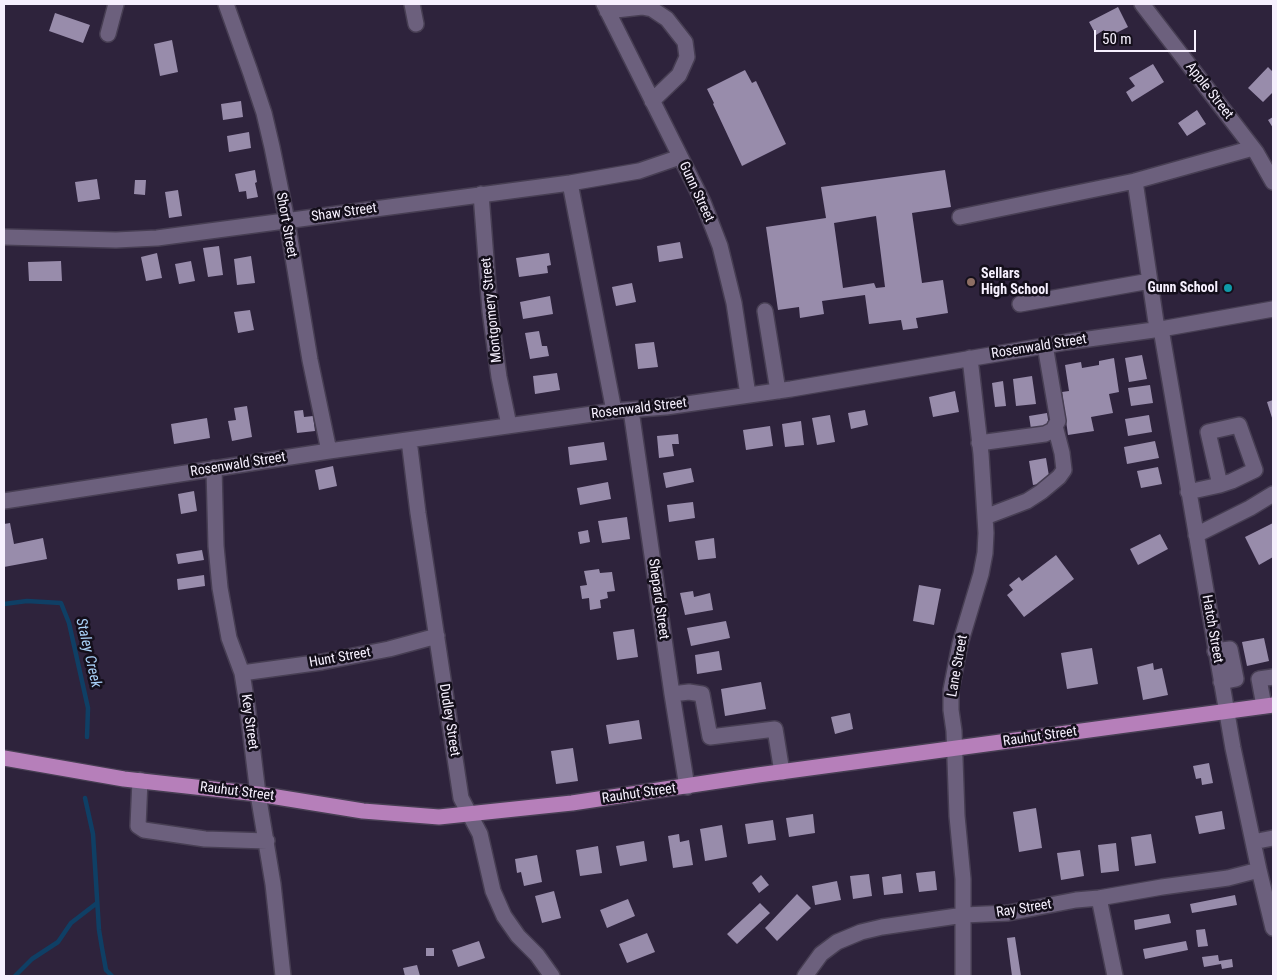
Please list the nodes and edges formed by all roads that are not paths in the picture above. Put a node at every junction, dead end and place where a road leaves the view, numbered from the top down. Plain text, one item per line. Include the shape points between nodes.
1 (116, 4) edge
2 (226, 4) edge
3 (412, 4) edge
4 (1142, 4) edge
5 (606, 7) edge
6 (416, 24) dead end
7 (108, 34) dead end
8 (652, 101) junction
9 (1253, 148) junction
10 (680, 157) junction
11 (1135, 181) junction
12 (1273, 182) edge
13 (570, 183) junction
14 (481, 194) junction
15 (960, 216) dead end
16 (287, 221) junction
17 (4, 238) edge
18 (1150, 281) junction
19 (1020, 304) dead end
20 (1273, 309) edge
21 (765, 311) dead end
22 (1159, 329) junction
23 (1046, 345) junction
24 (970, 358) junction
25 (778, 391) junction
26 (748, 394) junction
27 (632, 410) junction
28 (614, 411) junction
29 (509, 425) junction
30 (1055, 426) junction
31 (409, 440) junction
32 (979, 442) junction
33 (329, 451) junction
34 (214, 468) junction
35 (1220, 485) dead end
36 (1188, 492) junction
37 (1273, 494) edge
38 (4, 501) edge
39 (985, 517) junction
40 (1196, 535) junction
41 (437, 636) junction
42 (242, 673) junction
43 (1266, 678) edge
44 (1229, 680) junction
45 (672, 694) junction
46 (1268, 706) edge
47 (1227, 711) junction
48 (954, 750) junction
49 (4, 758) edge
50 (782, 772) junction
51 (140, 780) junction
52 (687, 787) junction
53 (258, 794) junction
54 (468, 815) junction
55 (1273, 838) edge
56 (267, 842) junction
57 (1253, 842) junction
58 (1259, 870) junction
59 (1099, 898) junction
60 (964, 915) junction
61 (1273, 928) edge
62 (283, 976) edge
63 (552, 976) edge
64 (805, 976) edge
65 (962, 976) edge
66 (1115, 976) edge

1 - 7 street
2 - 16 street, Short Street via 264,113
3 - 6 street
4 - 9 street, Apple Street
5 - 8 street, Gunn Street
5 - 8 street via 642,7 659,12 685,42 685,66
8 - 10 street, Gunn Street
9 - 11 street
9 - 12 street, Apple Street
10 - 13 street, Shaw Street via 638,171
10 - 26 street, Gunn Street via 703,202 722,255 734,303
11 - 15 street
11 - 18 street, Hatch Street
13 - 14 street, Shaw Street
13 - 28 street
14 - 16 street, Shaw Street
14 - 29 street, Montgomery Street via 490,311
16 - 17 street, Shaw Street via 149,239
16 - 33 street, Short Street
18 - 19 street
18 - 22 street, Hatch Street
20 - 22 street, Rosenwald Street
21 - 25 street
22 - 23 street, Rosenwald Street
22 - 36 street, Hatch Street
23 - 24 street, Rosenwald Street
23 - 30 street via 1058,421
24 - 25 street, Rosenwald Street
24 - 32 street, Lane Street
25 - 26 street, Rosenwald Street
26 - 27 street, Rosenwald Street
27 - 28 street, Rosenwald Street
27 - 45 street, Shepard Street
28 - 29 street, Rosenwald Street
29 - 31 street, Rosenwald Street
30 - 32 street via 1045,434
30 - 39 street via 1064,470 1027,501
31 - 33 street, Rosenwald Street
31 - 41 street, Dudley Street
32 - 39 street, Lane Street
33 - 34 street, Rosenwald Street
34 - 38 street, Rosenwald Street
34 - 42 street, Key Street via 220,588 228,638
35 - 36 street
36 - 40 street, Hatch Street
37 - 40 street
39 - 48 street, Lane Street via 985,554 951,690
40 - 44 street, Hatch Street via 1215,652
41 - 42 street, Hunt Street via 322,662
41 - 54 street, Dudley Street via 461,798
42 - 53 street, Key Street
43 - 44 street
43 - 46 street
44 - 47 street, Hatch Street
45 - 50 street via 702,694 710,736 776,729
45 - 52 street, Shepard Street
46 - 47 main road, Rauhut Street
47 - 48 main road, Rauhut Street
47 - 57 street, Hatch Street
48 - 50 main road, Rauhut Street
48 - 60 street, Lane Street
49 - 51 main road, Rauhut Street
50 - 52 main road, Rauhut Street
51 - 53 main road, Rauhut Street
51 - 56 street via 138,826 144,830 205,839
52 - 54 main road, Rauhut Street
53 - 54 main road, Rauhut Street via 387,813 439,817
53 - 56 street, Key Street
54 - 63 street, Dudley Street via 480,834 493,891 504,916
55 - 57 street
56 - 62 street, Key Street
57 - 58 street, Hatch Street
58 - 59 street, Ray Street via 1228,878
58 - 61 street, Hatch Street
59 - 60 street, Ray Street via 1008,913
59 - 66 street
60 - 64 street, Ray Street via 882,927 853,935 821,954
60 - 65 street, Lane Street

